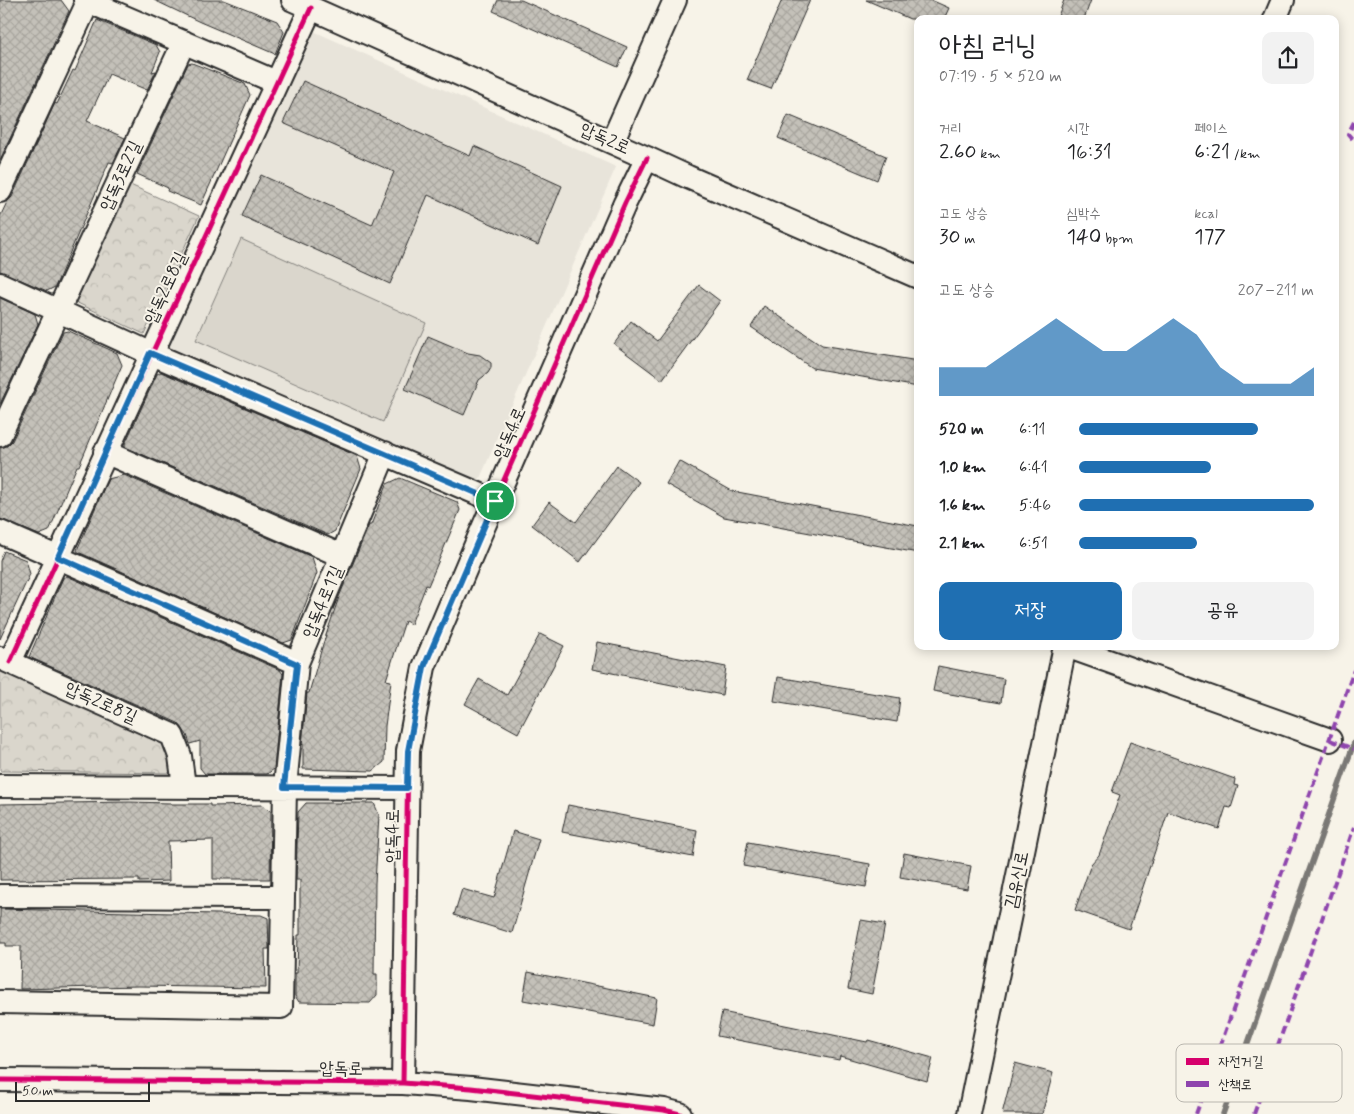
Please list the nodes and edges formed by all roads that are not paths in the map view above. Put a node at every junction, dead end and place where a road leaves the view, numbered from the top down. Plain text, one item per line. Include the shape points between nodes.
1 (675, 0) edge
2 (1283, 0) edge
3 (86, 1) edge
4 (302, 4) edge
5 (1277, 15) edge
6 (184, 42) junction
7 (276, 82) junction
8 (612, 142) junction
9 (647, 158) junction
10 (0, 191) edge
11 (914, 274) edge
12 (0, 284) edge
13 (59, 311) junction
14 (150, 353) junction
15 (0, 435) edge
16 (106, 452) junction
17 (385, 453) junction
18 (495, 501) junction
19 (0, 532) edge
20 (342, 556) junction
21 (58, 557) junction
22 (1065, 650) edge
23 (1077, 650) edge
24 (5, 660) edge
25 (297, 664) junction
26 (1330, 740) dead end
27 (0, 786) edge
28 (184, 786) junction
29 (284, 787) junction
30 (407, 788) junction
31 (0, 896) edge
32 (283, 898) junction
33 (0, 1002) edge
34 (0, 1080) edge
35 (403, 1083) junction
36 (680, 1114) edge
37 (968, 1114) edge

1 - 8 street
2 - 5 street
3 - 6 street
3 - 10 street
4 - 7 street, 압독2로8길
4 - 8 street, 압독2로
6 - 7 street
6 - 13 street, 압독3로2길
7 - 14 street, 압독2로8길
8 - 9 street, 압독2로
9 - 11 street, 압독2로
9 - 18 street, 압독4로
12 - 13 street
13 - 14 street
13 - 15 street, 압독3로2길
14 - 16 street, 압독2로8길
14 - 17 street
16 - 20 street
16 - 21 street, 압독2로8길
17 - 18 street
17 - 20 street, 압독4로1길
18 - 30 street, 압독4로 via 424,667 408,751
19 - 21 street
20 - 25 street, 압독4로1길
21 - 24 street, 압독2로8길
21 - 25 street
22 - 37 street, 김유신로
23 - 26 street
24 - 28 street, 압독2로8길 via 172,735 180,756
25 - 29 street, 압독4로1길
27 - 28 street
28 - 29 street
29 - 30 street
29 - 32 street, 압독4로1길
30 - 35 street, 압독4로
31 - 32 street
32 - 33 street, 압독4로1길 via 281,1007
34 - 35 street, 압독로
35 - 36 street, 압독로 via 490,1090

